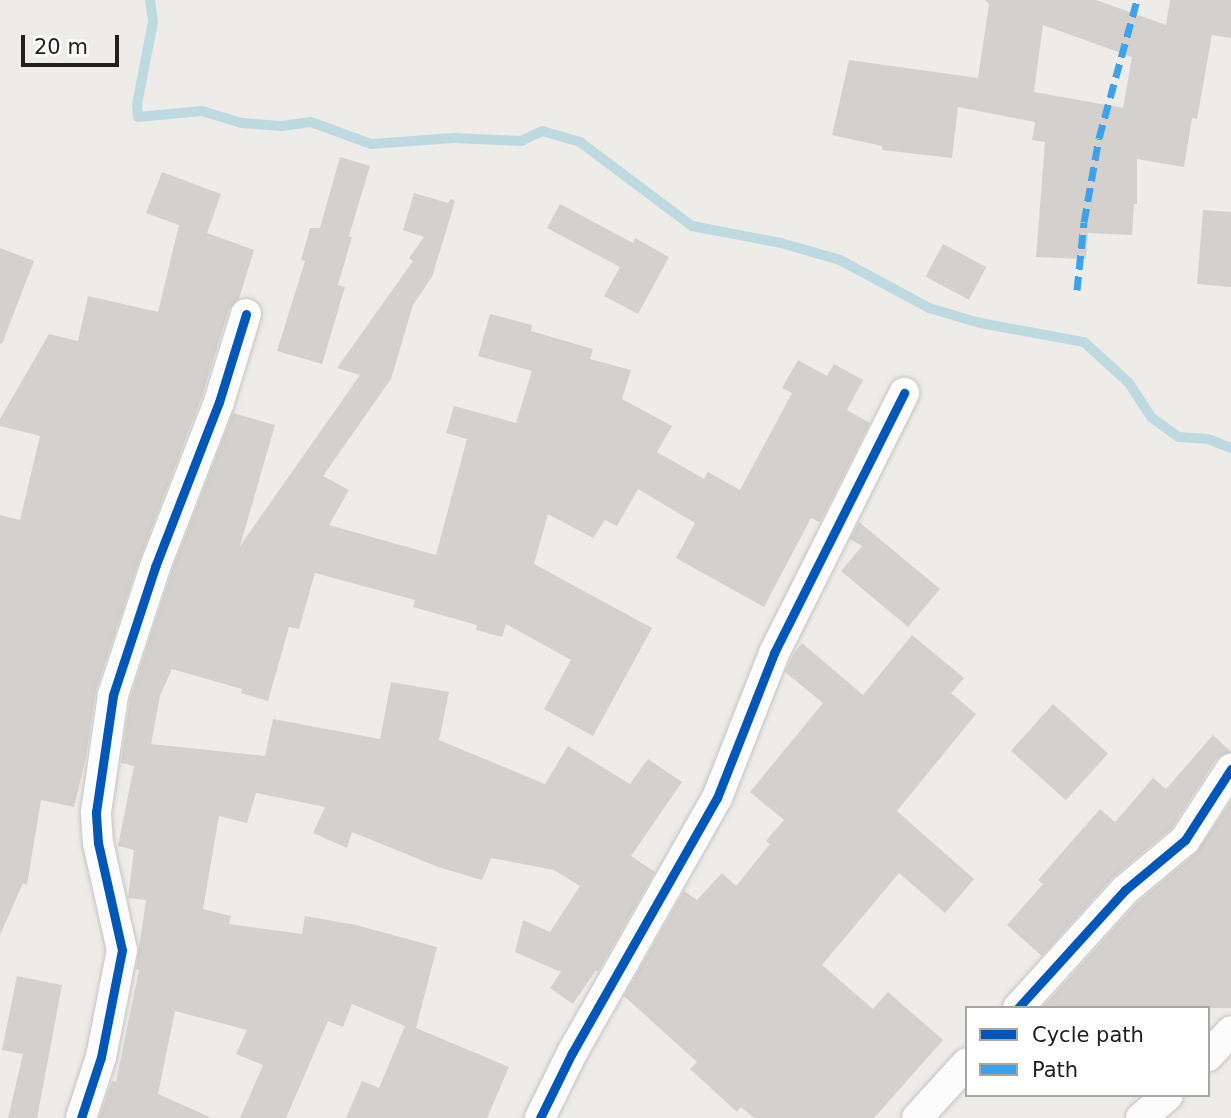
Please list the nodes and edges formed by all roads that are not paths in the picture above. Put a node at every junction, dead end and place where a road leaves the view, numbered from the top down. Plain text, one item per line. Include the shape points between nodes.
1 (246, 314) dead end
2 (904, 393) dead end
3 (1231, 769) edge
4 (1020, 1006) edge
5 (1231, 1031) edge
6 (1210, 1054) edge
7 (965, 1065) edge
8 (1166, 1097) edge
9 (80, 1118) edge
10 (540, 1118) edge
11 (916, 1118) edge
12 (1141, 1118) edge

1 - 9 street via 219,402 155,567 113,695 96,812 97,843 122,950 101,1057
2 - 10 street via 774,653 717,798 572,1052
3 - 4 street via 1185,840 1125,890
5 - 6 street
7 - 11 street
8 - 12 street

